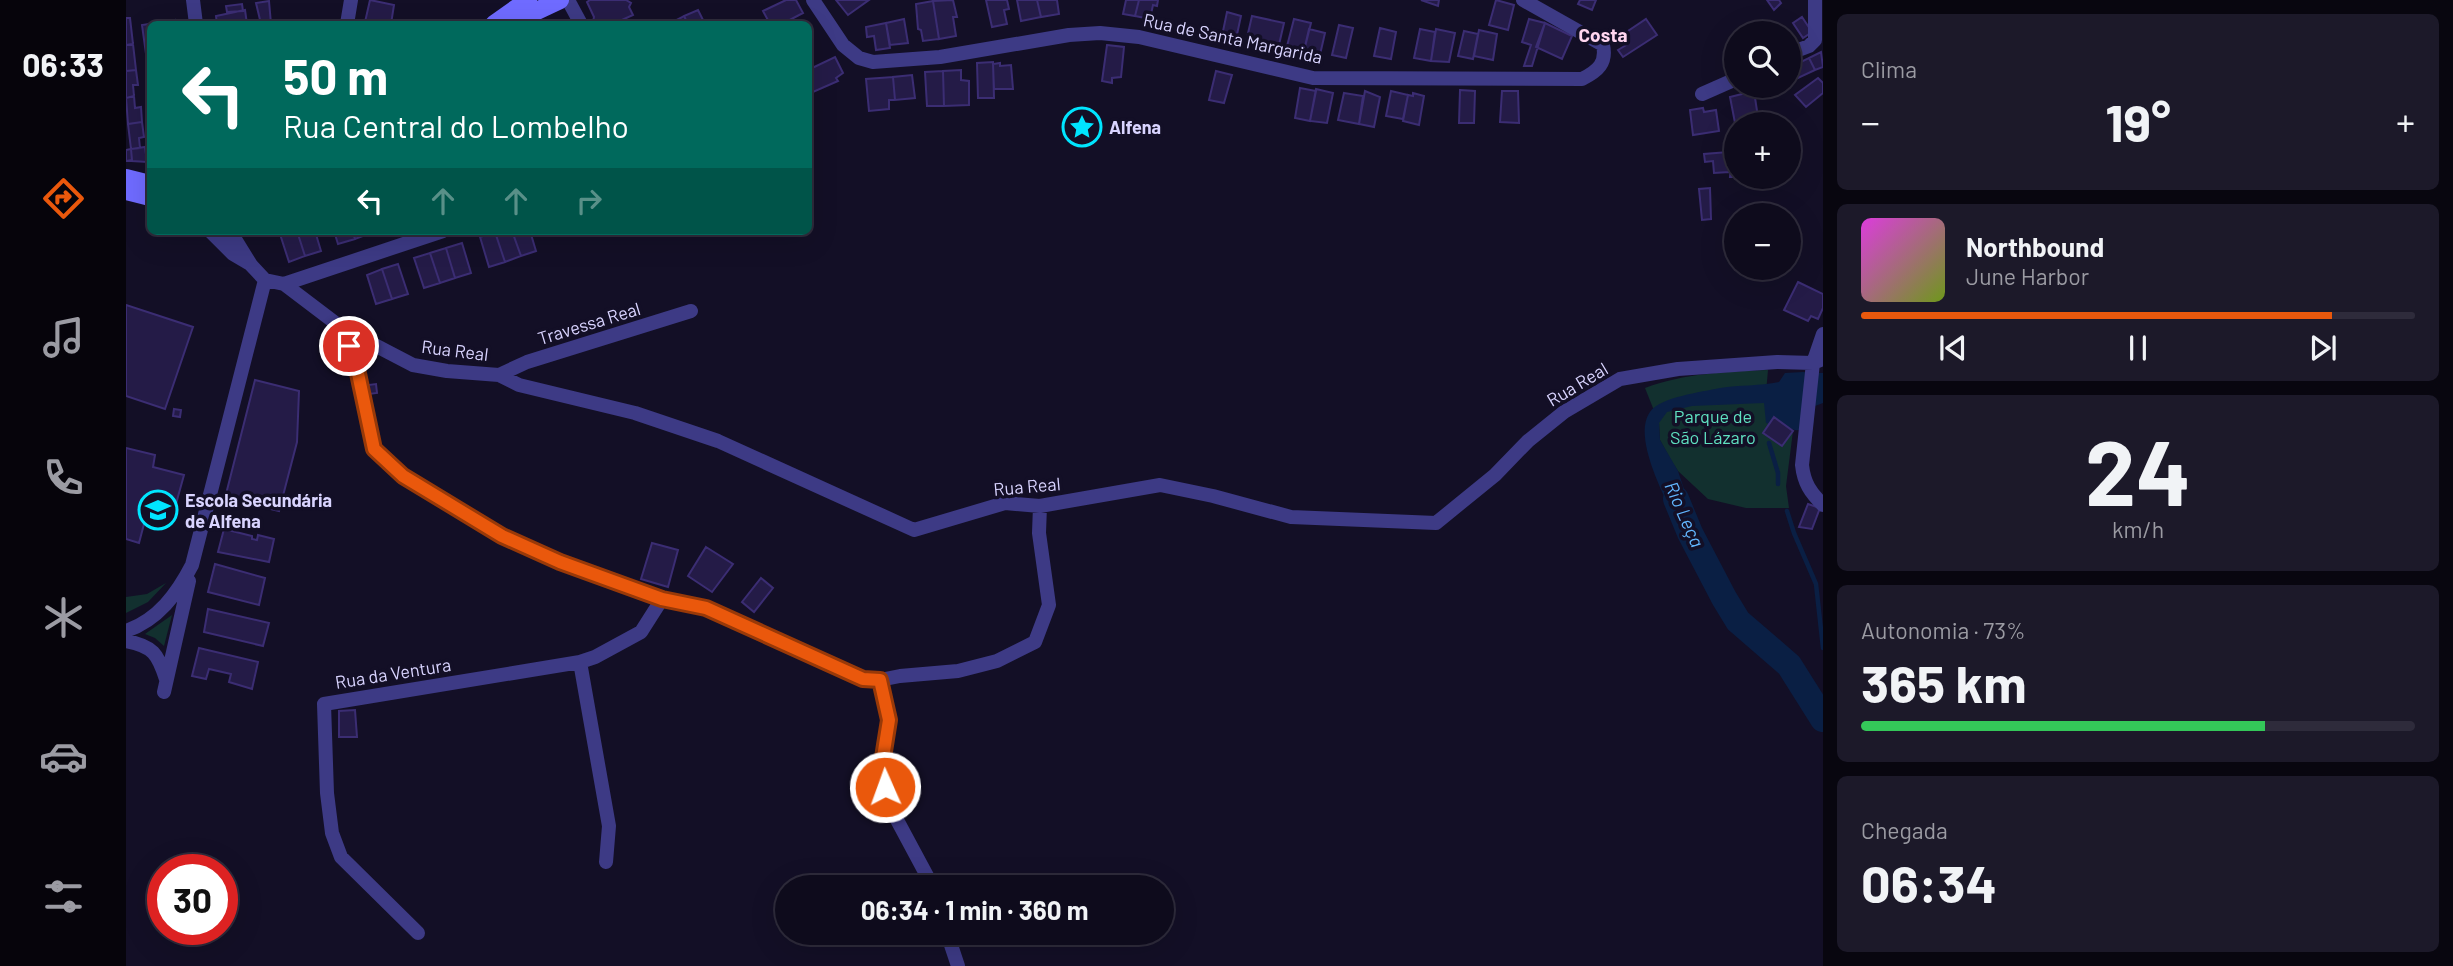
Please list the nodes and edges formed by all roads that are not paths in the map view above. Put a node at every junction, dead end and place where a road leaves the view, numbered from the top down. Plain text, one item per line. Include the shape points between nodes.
1 (193, 0) edge
2 (351, 0) edge
3 (528, 0) edge
4 (560, 0) edge
5 (568, 0) edge
6 (813, 0) edge
7 (1523, 0) edge
8 (1815, 0) edge
9 (196, 21) edge
10 (348, 21) edge
11 (498, 21) edge
12 (515, 21) edge
13 (579, 21) edge
14 (1801, 49) edge
15 (1724, 84) edge
16 (1702, 94) dead end
17 (126, 178) edge
18 (147, 183) edge
19 (126, 191) edge
20 (147, 196) edge
21 (214, 235) edge
22 (232, 235) edge
23 (431, 235) edge
24 (251, 265) junction
25 (265, 280) junction
26 (284, 284) junction
27 (691, 312) dead end
28 (342, 328) junction
29 (1823, 334) edge
30 (1816, 364) edge
31 (499, 375) junction
32 (1823, 505) edge
33 (1040, 506) junction
34 (192, 565) junction
35 (662, 599) junction
36 (126, 631) edge
37 (126, 640) edge
38 (580, 663) junction
39 (880, 680) junction
40 (606, 862) dead end
41 (927, 875) edge
42 (418, 933) dead end
43 (951, 945) edge
44 (958, 966) edge

1 - 9 street
2 - 10 street
3 - 11 street
4 - 12 street
5 - 13 street
6 - 7 street, Rua de Santa Margarida via 843,45 873,62 940,57 1100,33 1139,37 1313,78 1582,79 1601,66 1603,45
8 - 14 street via 1815,40
15 - 16 street
17 - 18 street
19 - 20 street
21 - 24 street
22 - 24 street
23 - 26 street
24 - 25 street
25 - 26 street, Rua Real
25 - 34 street
26 - 28 street, Rua Real
27 - 31 street, Travessa Real via 527,362
28 - 31 street, Rua Real via 413,365
28 - 35 street via 356,364 374,449 403,476 502,536
29 - 30 street
30 - 32 street via 1802,465 1808,489
30 - 33 street, Rua Real via 1678,369 1620,379 1537,434 1436,523 1291,517 1160,485
31 - 33 street, Rua Real via 519,385 635,413 718,441 914,530 1005,503
33 - 39 street via 1049,606 1035,642 997,661 958,671
34 - 36 street via 164,606
34 - 37 street via 165,686 159,657 143,644
35 - 38 street, Rua da Ventura via 641,632
35 - 39 street via 706,608 863,679
38 - 40 street via 609,827
38 - 42 street, Rua da Ventura via 324,704 327,793 332,833 341,857
39 - 41 street via 889,720 881,770 889,805
43 - 44 street

